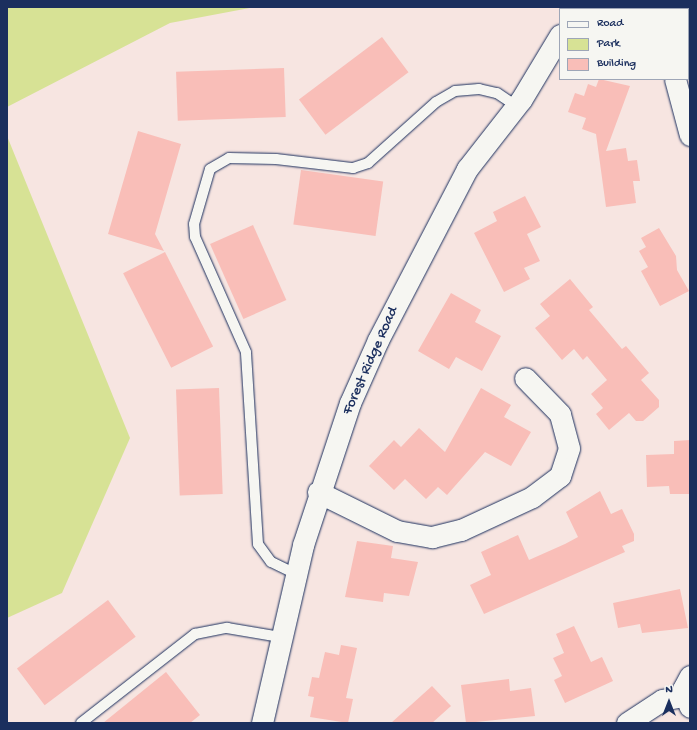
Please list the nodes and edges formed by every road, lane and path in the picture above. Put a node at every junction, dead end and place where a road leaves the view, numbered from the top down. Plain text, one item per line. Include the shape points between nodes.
1 (559, 37) edge
2 (674, 80) edge
3 (516, 106) junction
4 (690, 136) edge
5 (525, 378) dead end
6 (318, 492) junction
7 (296, 574) junction
8 (280, 637) junction
9 (690, 676) edge
10 (687, 701) edge
11 (81, 723) edge
12 (262, 723) edge
13 (627, 723) edge

1 - 3 street, Forest Ridge Road
2 - 4 street
3 - 6 street, Forest Ridge Road via 467,169 378,340
3 - 7 lane via 497,93 479,89 455,91 436,102 368,163 353,168 229,158 210,169 194,224 196,237 246,352 258,544 271,562
5 - 6 street via 560,414 569,448 560,476 532,497 461,530 432,537 397,531
6 - 7 street, Forest Ridge Road
7 - 8 street, Forest Ridge Road
8 - 11 lane via 227,628 195,634
8 - 12 street, Forest Ridge Road
9 - 10 street via 685,683
10 - 13 street via 662,700

